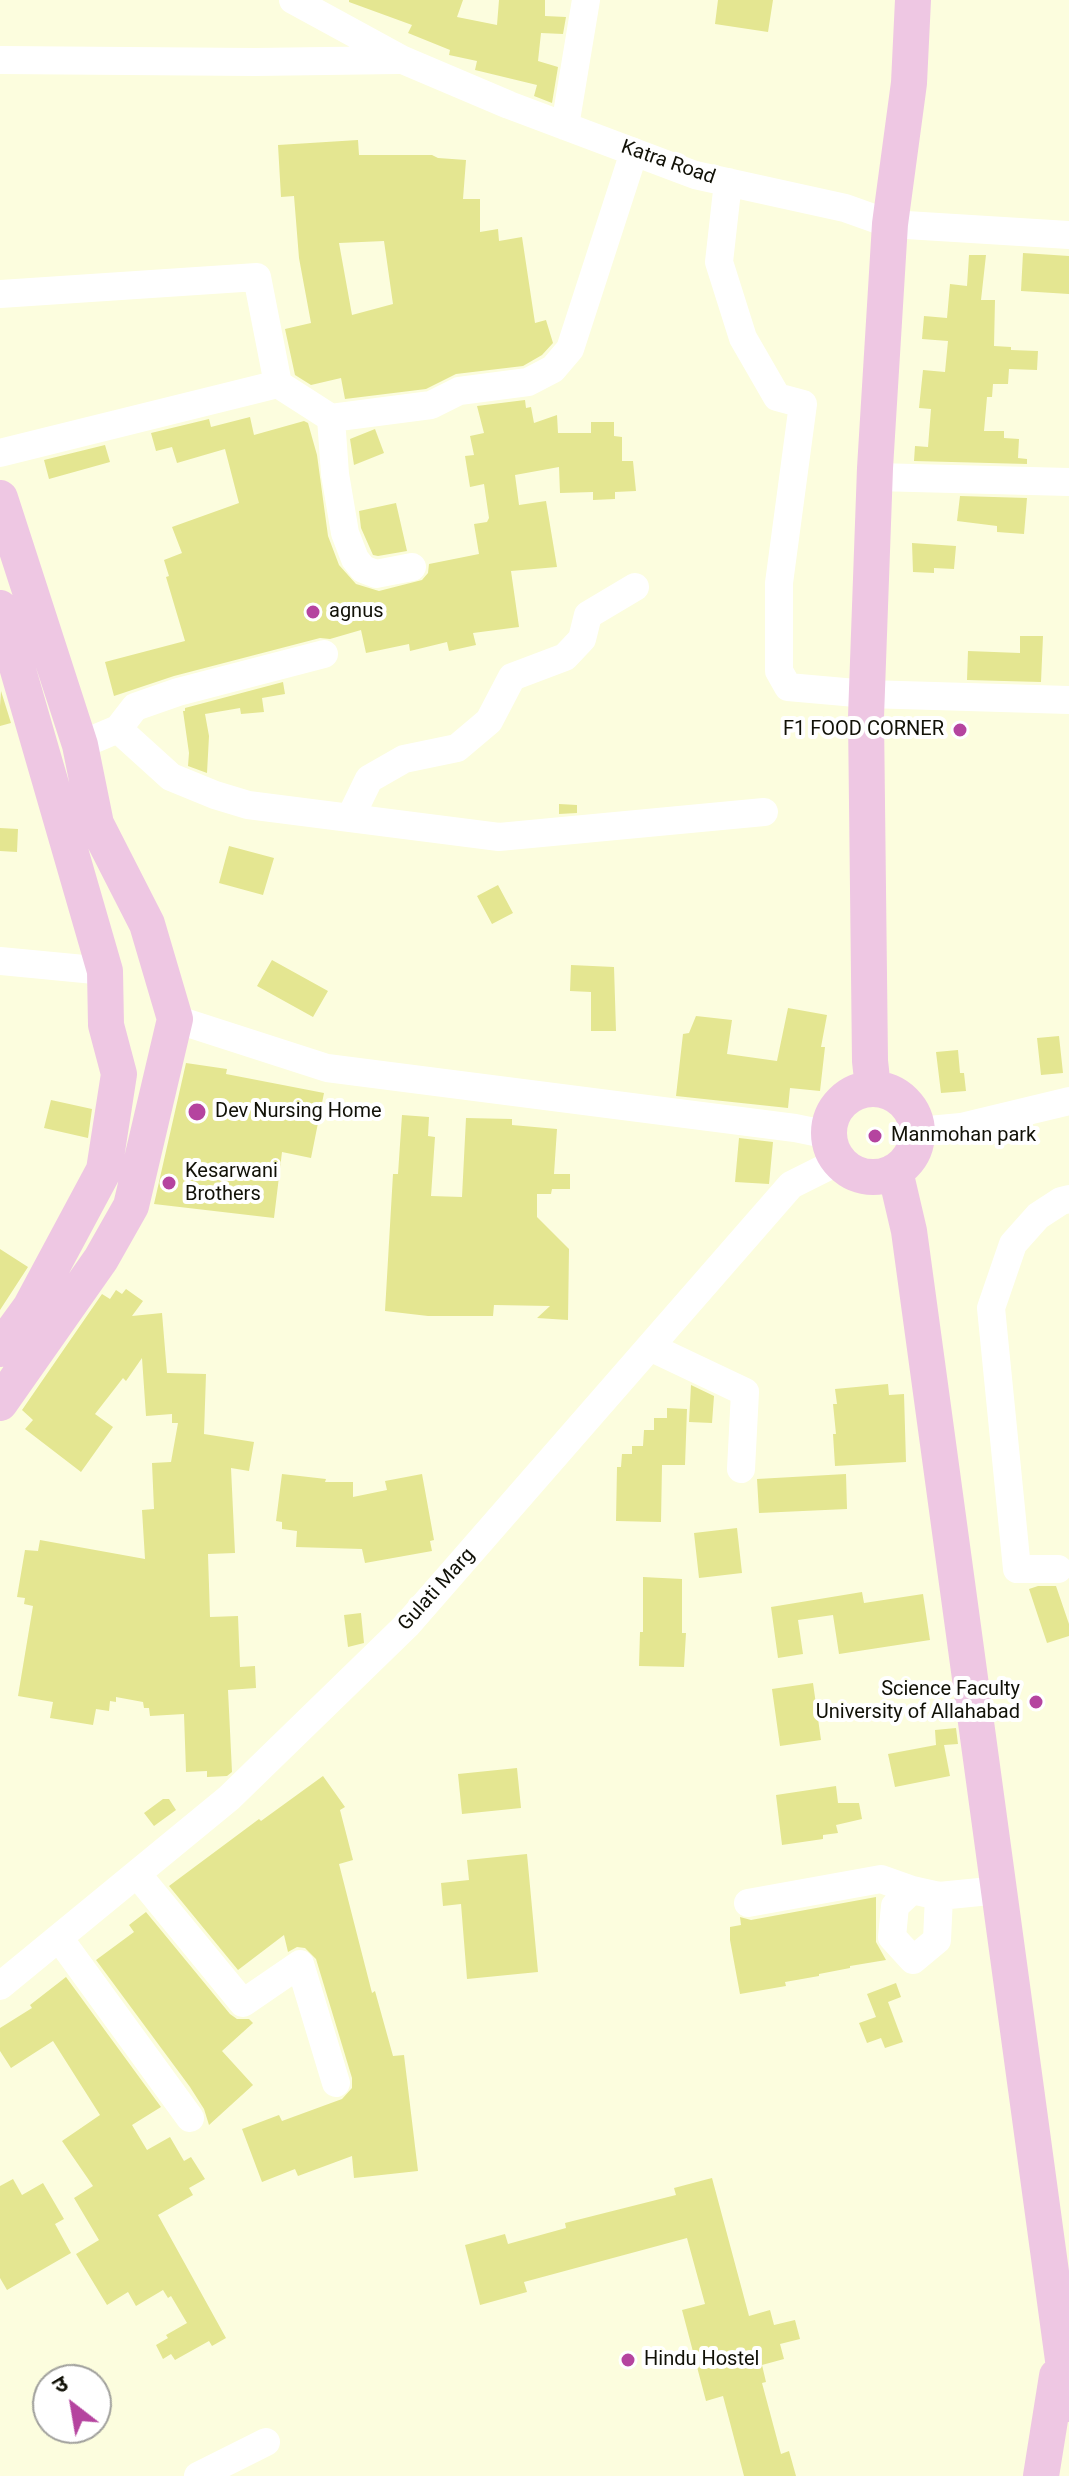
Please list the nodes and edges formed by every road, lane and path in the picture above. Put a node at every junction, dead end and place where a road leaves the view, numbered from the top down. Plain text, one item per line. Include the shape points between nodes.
1 (293, 0) edge
2 (586, 0) edge
3 (913, 0) edge
4 (0, 60) edge
5 (403, 60) junction
6 (565, 126) junction
7 (634, 152) junction
8 (728, 182) junction
9 (890, 224) junction
10 (1069, 235) edge
11 (0, 294) edge
12 (278, 384) junction
13 (331, 418) junction
14 (0, 453) edge
15 (875, 477) junction
16 (1069, 482) edge
17 (0, 498) edge
18 (412, 567) dead end
19 (635, 587) dead end
20 (0, 608) edge
21 (324, 654) dead end
22 (8, 658) edge
23 (867, 694) junction
24 (1069, 700) edge
25 (118, 729) junction
26 (80, 745) junction
27 (764, 812) dead end
28 (350, 818) junction
29 (154, 948) junction
30 (101, 958) junction
31 (0, 961) edge
32 (172, 1029) junction
33 (112, 1049) junction
34 (873, 1088) junction
35 (1069, 1101) edge
36 (918, 1131) junction
37 (834, 1148) junction
38 (895, 1171) junction
39 (1069, 1199) edge
40 (650, 1347) junction
41 (0, 1349) edge
42 (0, 1403) edge
43 (764, 1407) dead end
44 (743, 1434) junction
45 (741, 1469) dead end
46 (1058, 1569) dead end
47 (137, 1874) junction
48 (912, 1890) junction
49 (1000, 1890) junction
50 (939, 1896) junction
51 (748, 1903) dead end
52 (59, 1938) junction
53 (0, 1986) edge
54 (336, 2083) dead end
55 (190, 2118) dead end
56 (1060, 2350) junction
57 (1069, 2404) edge
58 (266, 2442) dead end
59 (198, 2476) edge
60 (1041, 2476) edge

1 - 5 street, Katra Road
2 - 6 street
3 - 9 main road via 909,83
4 - 5 street
5 - 6 street, Katra Road
6 - 7 street, Katra Road
7 - 8 street, Katra Road
7 - 13 street via 570,349 553,369 528,382 459,391 431,405
8 - 9 street, Katra Road via 845,208
8 - 23 street via 719,262 743,338 777,397 803,404 779,583 779,671 788,687
9 - 10 street, Katra Road
9 - 15 main road
11 - 12 street via 257,277
12 - 13 street
12 - 14 street
13 - 18 street via 335,474 355,559 376,574
15 - 16 street
15 - 23 main road
17 - 26 main road
19 - 28 street via 588,615 582,639 565,657 512,677 489,721 457,748 404,759 369,779
20 - 22 main road
21 - 25 street via 135,707
22 - 30 main road
23 - 24 street
23 - 34 main road
25 - 26 street
25 - 28 street via 171,777 215,795 248,805
26 - 29 main road via 96,824
27 - 28 street via 499,837
29 - 30 main road via 138,931
29 - 32 main road
30 - 31 street
30 - 33 main road
32 - 33 main road via 131,1063
32 - 37 street via 327,1068 795,1128
32 - 42 main road via 131,1206 101,1259
33 - 41 main road via 119,1074 104,1170 30,1308
34 - 36 main road via 904,1100
34 - 37 main road via 841,1102 832,1117
35 - 36 street via 961,1127
36 - 38 main road via 912,1155
37 - 38 main road via 851,1171 865,1177
37 - 40 street, Gulati Marg via 791,1185
38 - 49 main road via 909,1231
39 - 46 street via 1038,1216 1013,1244 991,1308 1017,1569
40 - 44 street via 745,1392
40 - 47 street, Gulati Marg via 407,1625 229,1798
43 - 44 street
44 - 45 street
47 - 52 street, Gulati Marg
47 - 54 street via 243,2003 300,1964
48 - 50 street
48 - 50 street via 895,1906 892,1937 913,1960 937,1940
48 - 51 street via 881,1879
49 - 50 street
49 - 56 main road
52 - 53 street, Gulati Marg
52 - 55 street
56 - 57 main road
56 - 60 main road
58 - 59 street

